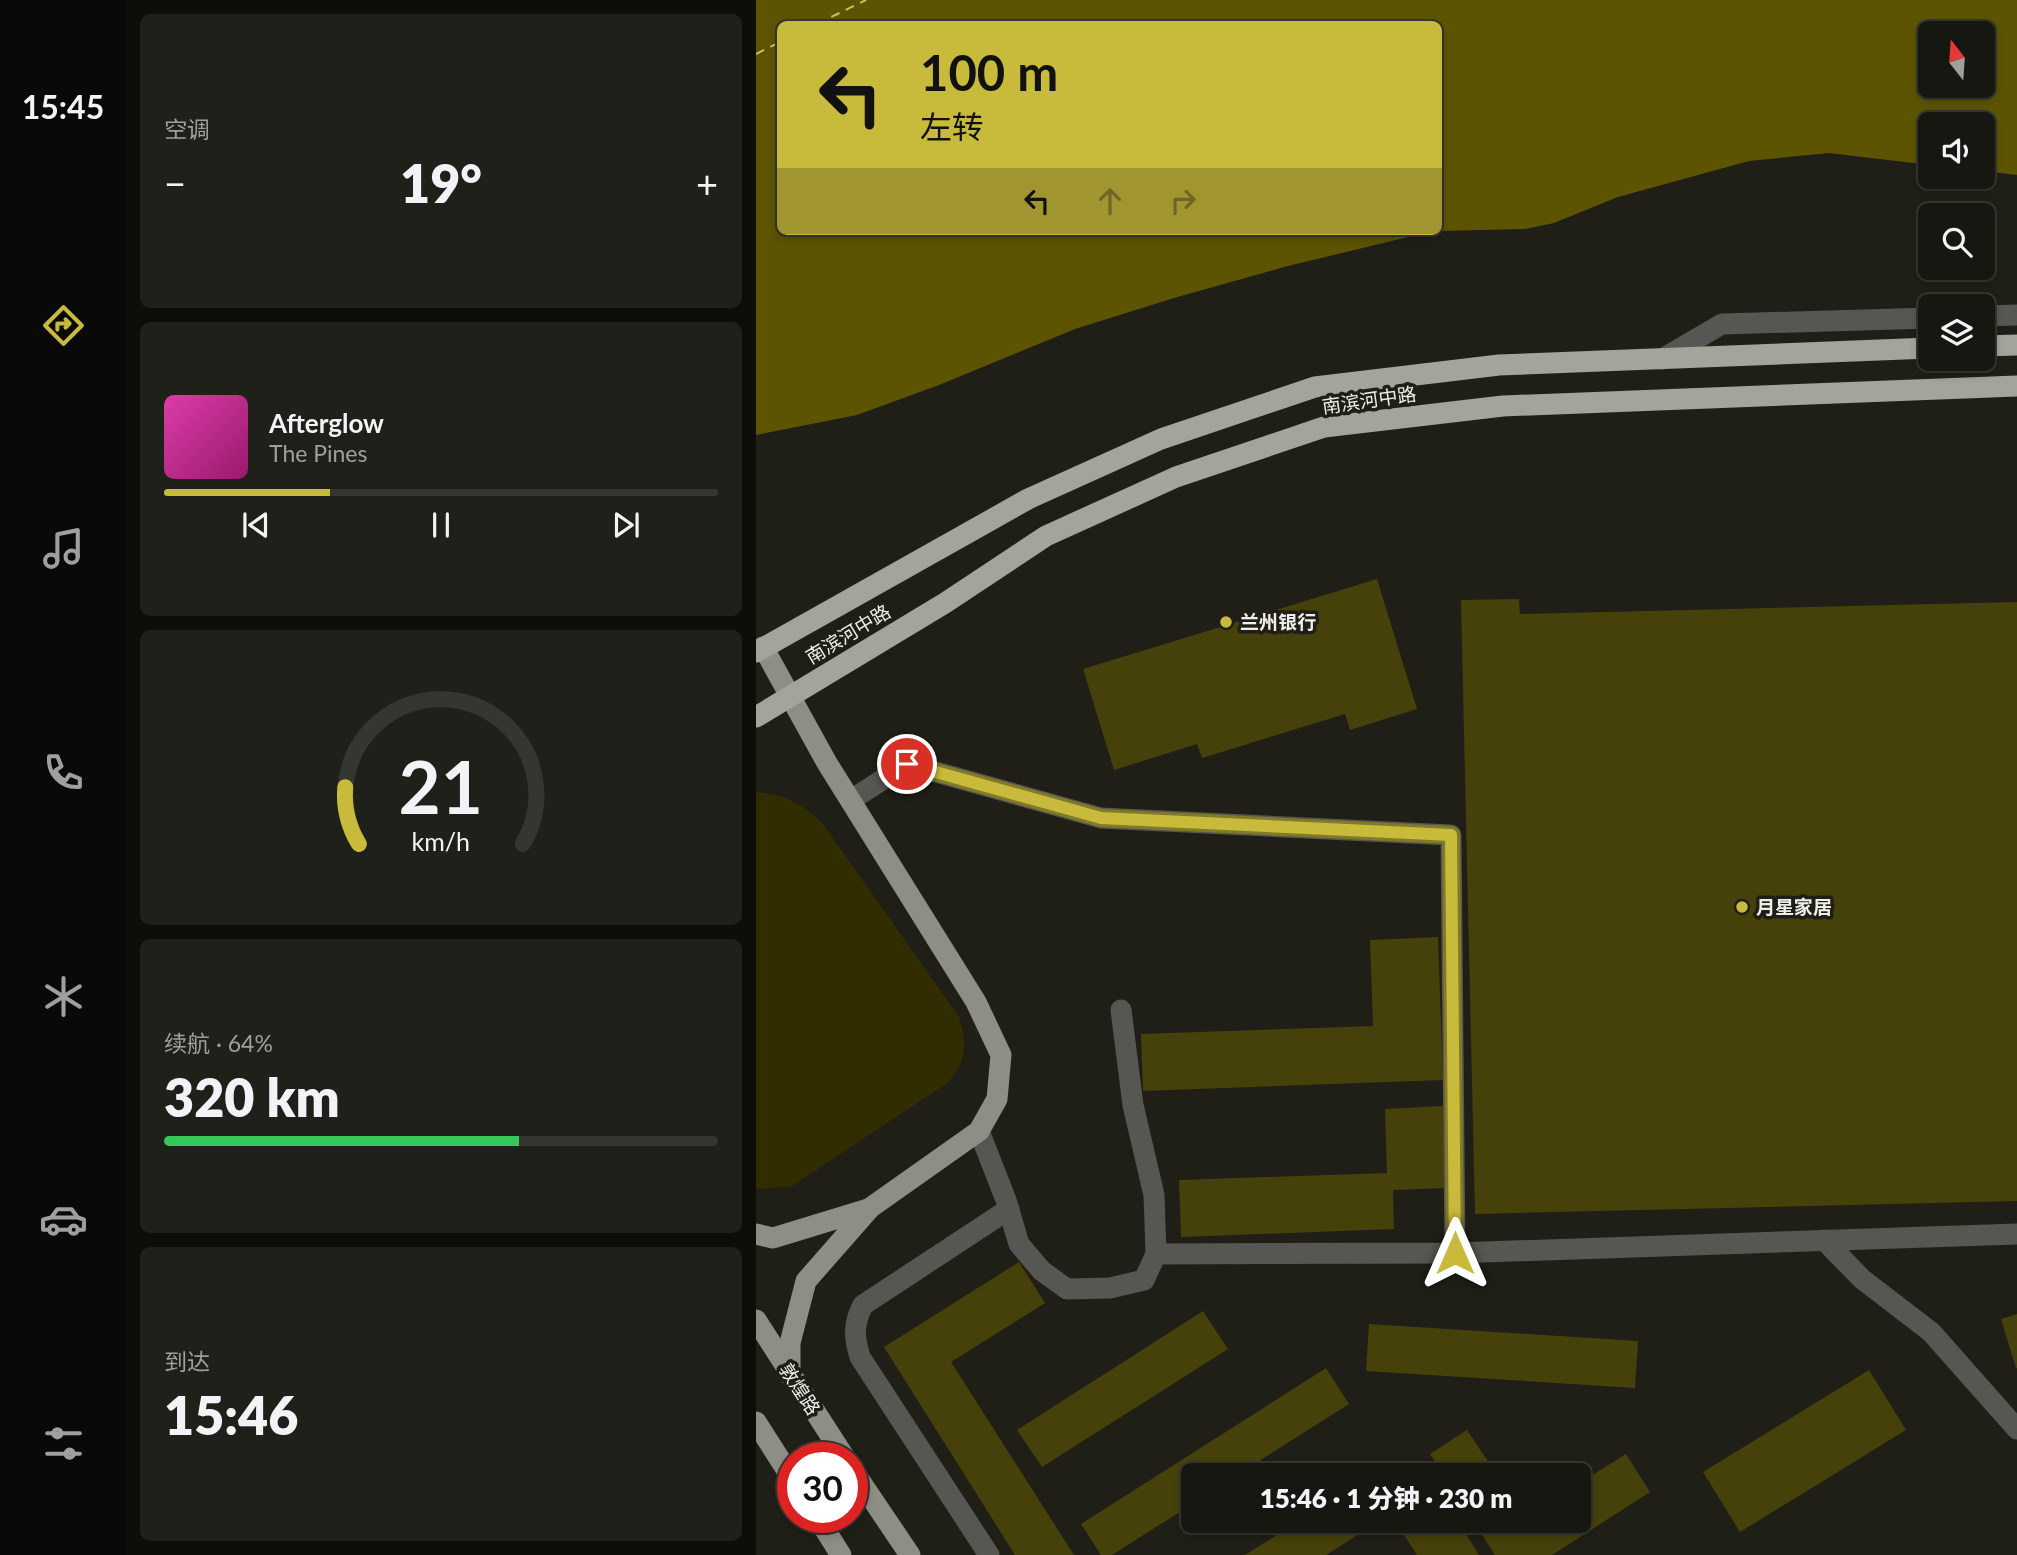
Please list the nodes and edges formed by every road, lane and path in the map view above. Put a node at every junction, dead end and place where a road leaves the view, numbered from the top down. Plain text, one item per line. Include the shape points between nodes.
1 (2017, 315) edge
2 (1995, 316) edge
3 (1918, 318) edge
4 (2017, 345) edge
5 (1995, 346) edge
6 (1918, 348) edge
7 (1661, 359) junction
8 (2017, 386) edge
9 (760, 649) edge
10 (789, 696) junction
11 (756, 717) edge
12 (851, 800) junction
13 (1121, 1010) dead end
14 (979, 1131) junction
15 (870, 1208) junction
16 (1009, 1209) junction
17 (756, 1234) edge
18 (2017, 1234) edge
19 (1824, 1240) junction
20 (1455, 1253) junction
21 (1156, 1254) junction
22 (756, 1320) edge
23 (790, 1375) junction
24 (756, 1422) edge
25 (2017, 1429) edge
26 (834, 1442) edge
27 (777, 1454) edge
28 (868, 1493) edge
29 (827, 1533) edge
30 (841, 1555) edge
31 (910, 1555) edge
32 (989, 1555) edge

1 - 2 street
3 - 7 street via 1722,324
4 - 5 highway
6 - 7 highway, 南滨河中路
7 - 9 highway, 南滨河中路 via 1499,365 1315,387 1161,439 1028,499
8 - 10 highway, 南滨河中路 via 1503,406 1324,427 1176,477 1046,536
9 - 10 main road
10 - 11 highway, 南滨河中路
10 - 12 main road
12 - 14 main road via 976,1002 1001,1055 997,1099
12 - 20 street via 907,764 1101,818 1451,835
13 - 21 street via 1133,1105 1154,1195
14 - 15 main road
14 - 16 street
15 - 17 main road via 773,1238
15 - 23 main road via 806,1280 790,1343
16 - 21 street via 1019,1244 1042,1271 1067,1289 1110,1288 1144,1280
16 - 32 street via 863,1305 854,1336 860,1357
18 - 19 street
19 - 20 street
19 - 25 street via 1862,1279 1931,1332
20 - 21 street
22 - 23 main road, 敦煌路
23 - 26 main road, 敦煌路
24 - 27 main road
28 - 31 main road
29 - 30 main road

